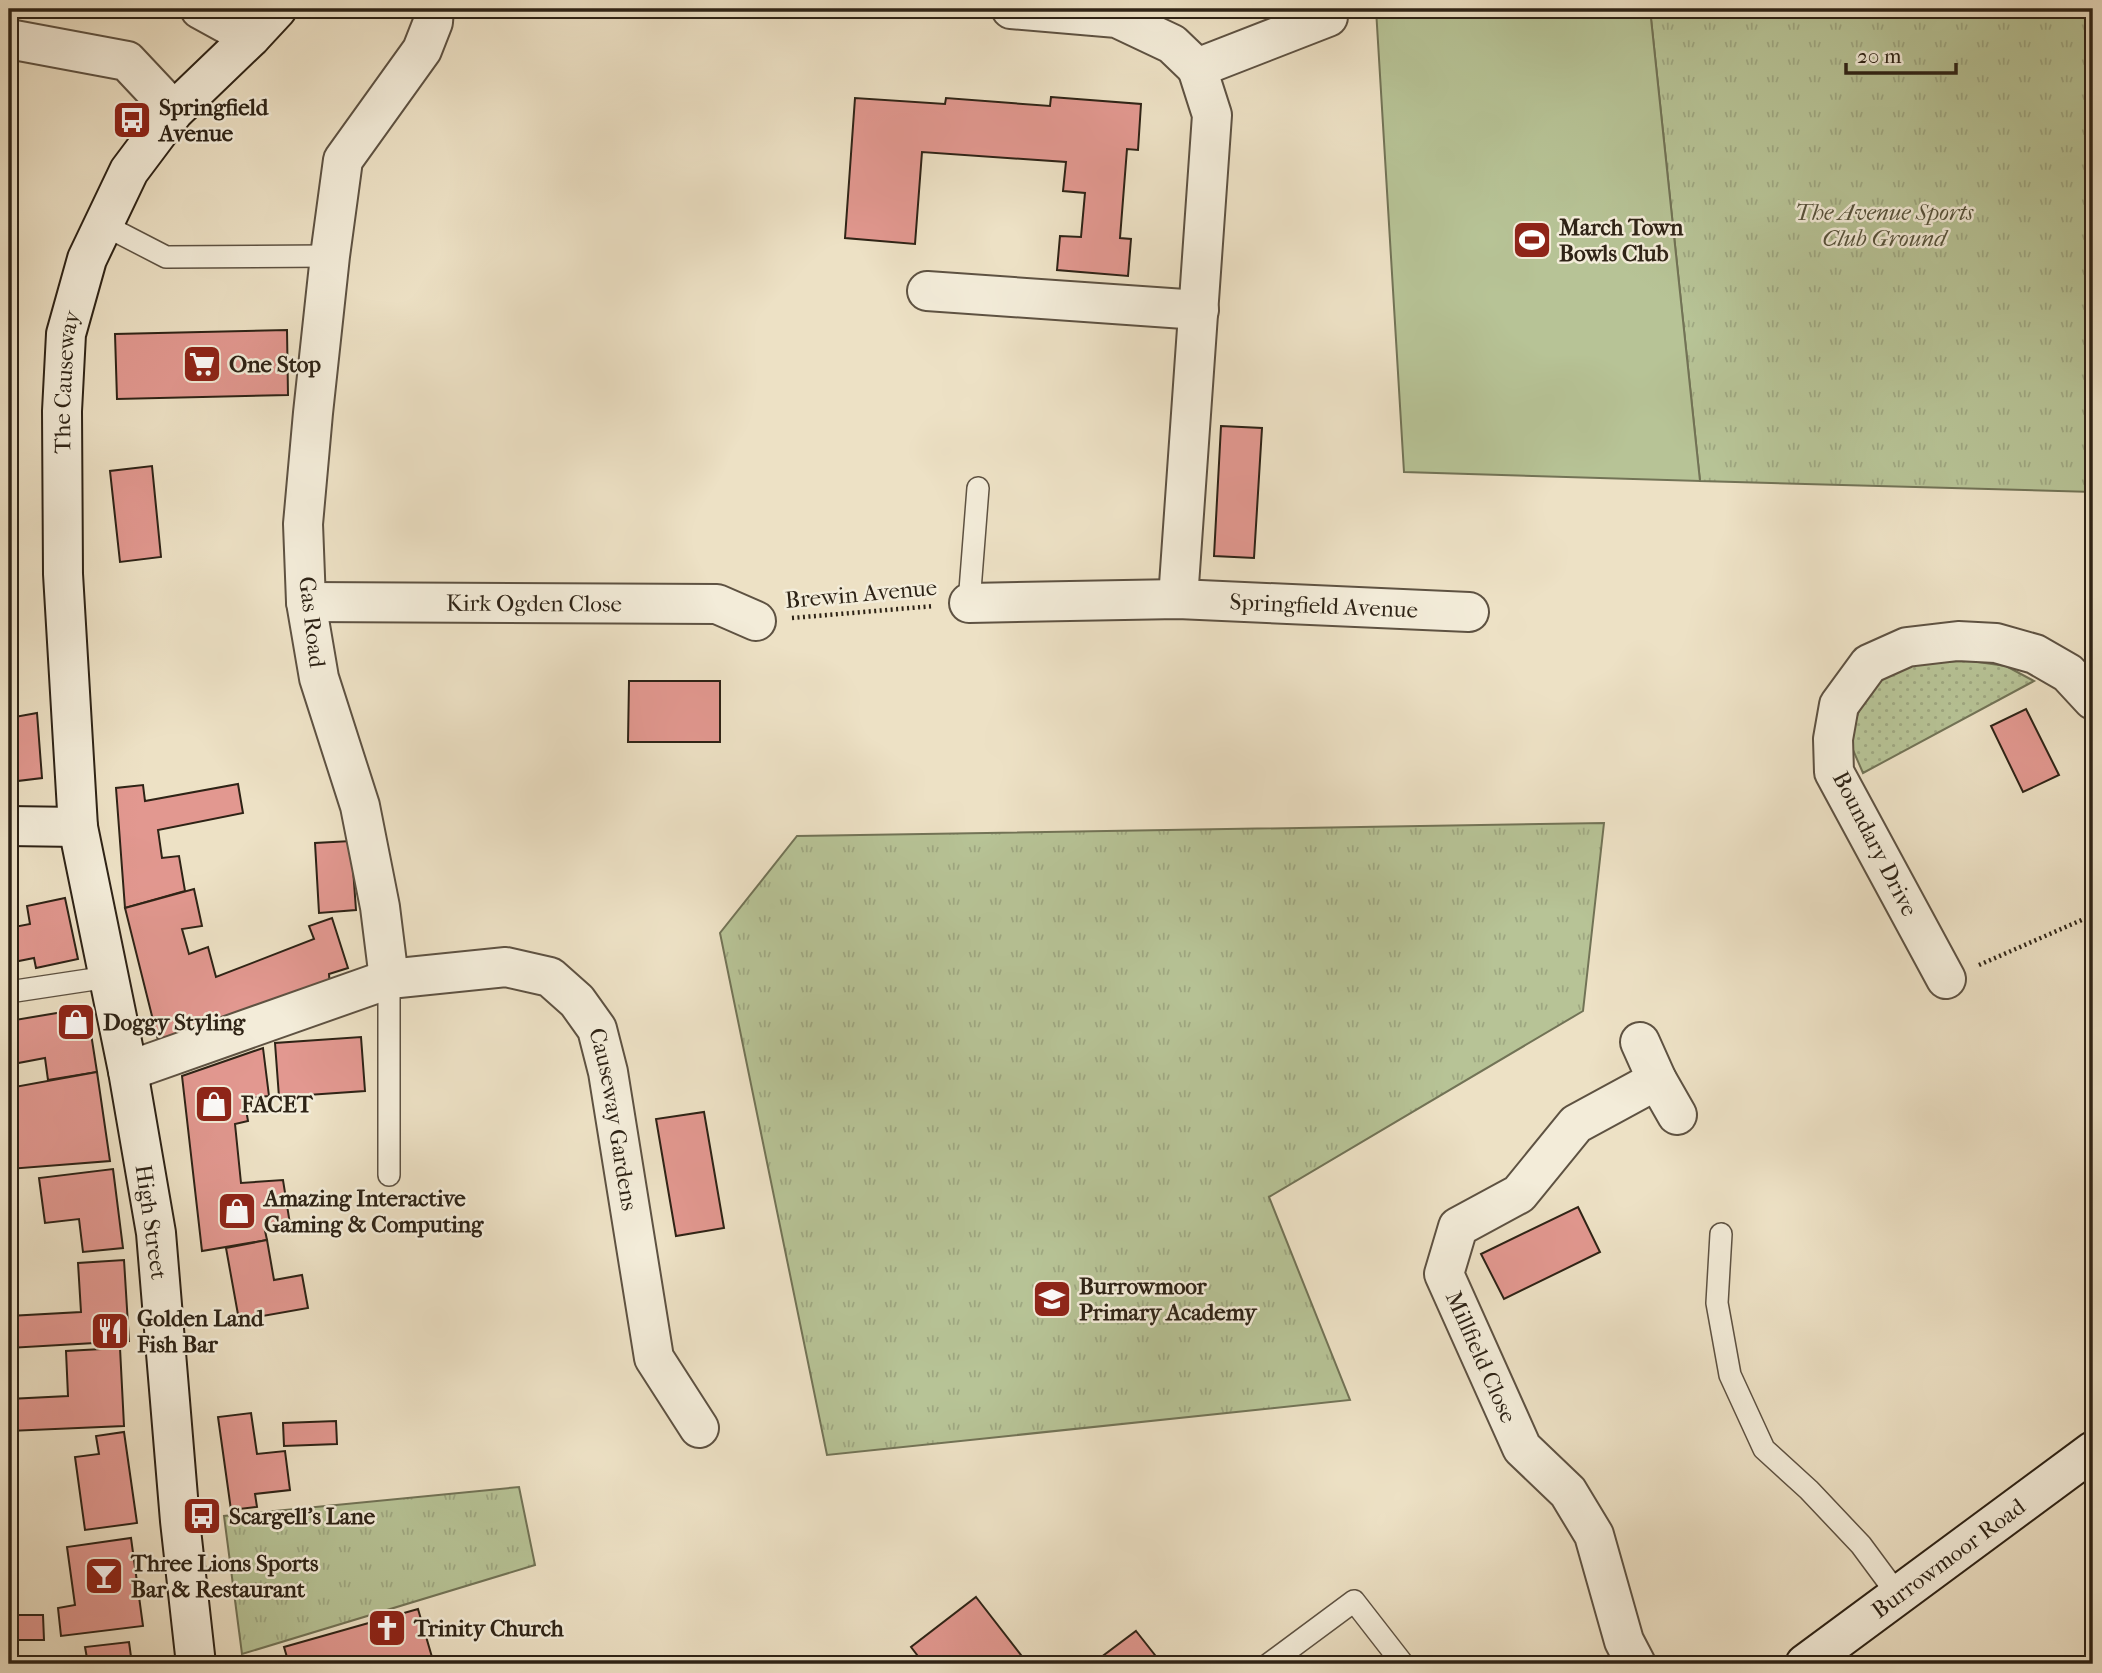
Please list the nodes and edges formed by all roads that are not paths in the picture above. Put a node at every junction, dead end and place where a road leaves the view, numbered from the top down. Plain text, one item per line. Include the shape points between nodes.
1 (200, 9) edge
2 (277, 9) edge
3 (434, 9) edge
4 (1011, 9) edge
5 (1328, 17) dead end
6 (251, 37) junction
7 (9, 39) edge
8 (1197, 68) junction
9 (174, 111) junction
10 (104, 225) junction
11 (330, 256) junction
12 (927, 291) dead end
13 (1199, 310) junction
14 (978, 488) dead end
15 (1178, 599) junction
16 (306, 602) junction
17 (969, 603) joint
18 (1469, 612) dead end
19 (756, 621) road end
20 (2093, 700) edge
21 (9, 826) edge
22 (78, 827) junction
23 (108, 977) junction
24 (389, 979) junction
25 (1947, 979) road end
26 (9, 992) edge
27 (1640, 1042) dead end
28 (128, 1071) junction
29 (1657, 1080) junction
30 (1677, 1115) dead end
31 (389, 1175) dead end
32 (1721, 1234) dead end
33 (699, 1428) dead end
34 (2093, 1451) edge
35 (1898, 1595) junction
36 (196, 1664) edge
37 (1269, 1664) edge
38 (1403, 1664) edge
39 (1636, 1664) edge
40 (1805, 1664) edge

1 - 6 street
2 - 6 street, The Causeway
3 - 11 street, Gas Road via 422,50 343,160
4 - 8 street via 1117,18 1172,44
5 - 8 street
6 - 9 street, The Causeway
7 - 9 street via 127,61
8 - 13 street via 1212,116
9 - 10 street, The Causeway via 130,171
10 - 11 lane via 166,257
10 - 22 street, The Causeway via 87,258 66,334 62,411 63,574
11 - 16 street, Gas Road via 303,524
12 - 13 street
13 - 15 street
14 - 17 lane
15 - 17 street, Springfield Avenue
15 - 18 street, Springfield Avenue
16 - 19 street, Kirk Ogden Close via 717,604
16 - 24 street, Gas Road via 319,678 360,806
20 - 25 street, Boundary Drive via 2068,673 2035,654 1996,643 1958,641 1907,648 1868,664 1839,705 1834,772
21 - 22 street
22 - 23 street, High Street
23 - 26 lane
23 - 28 street, High Street
24 - 28 street
24 - 31 lane
24 - 33 street, Causeway Gardens via 506,967 550,978 577,1001 597,1029 654,1358
27 - 29 street
28 - 36 street, High Street via 156,1233
29 - 30 street
29 - 39 street, Millfield Close via 1576,1124 1519,1194 1458,1227 1444,1274 1522,1448 1568,1492 1594,1535 1623,1640
32 - 35 lane via 1717,1303 1730,1375 1764,1449 1861,1545
34 - 35 street, Burrowmoor Road
35 - 40 street, Burrowmoor Road
37 - 38 lane via 1354,1601

